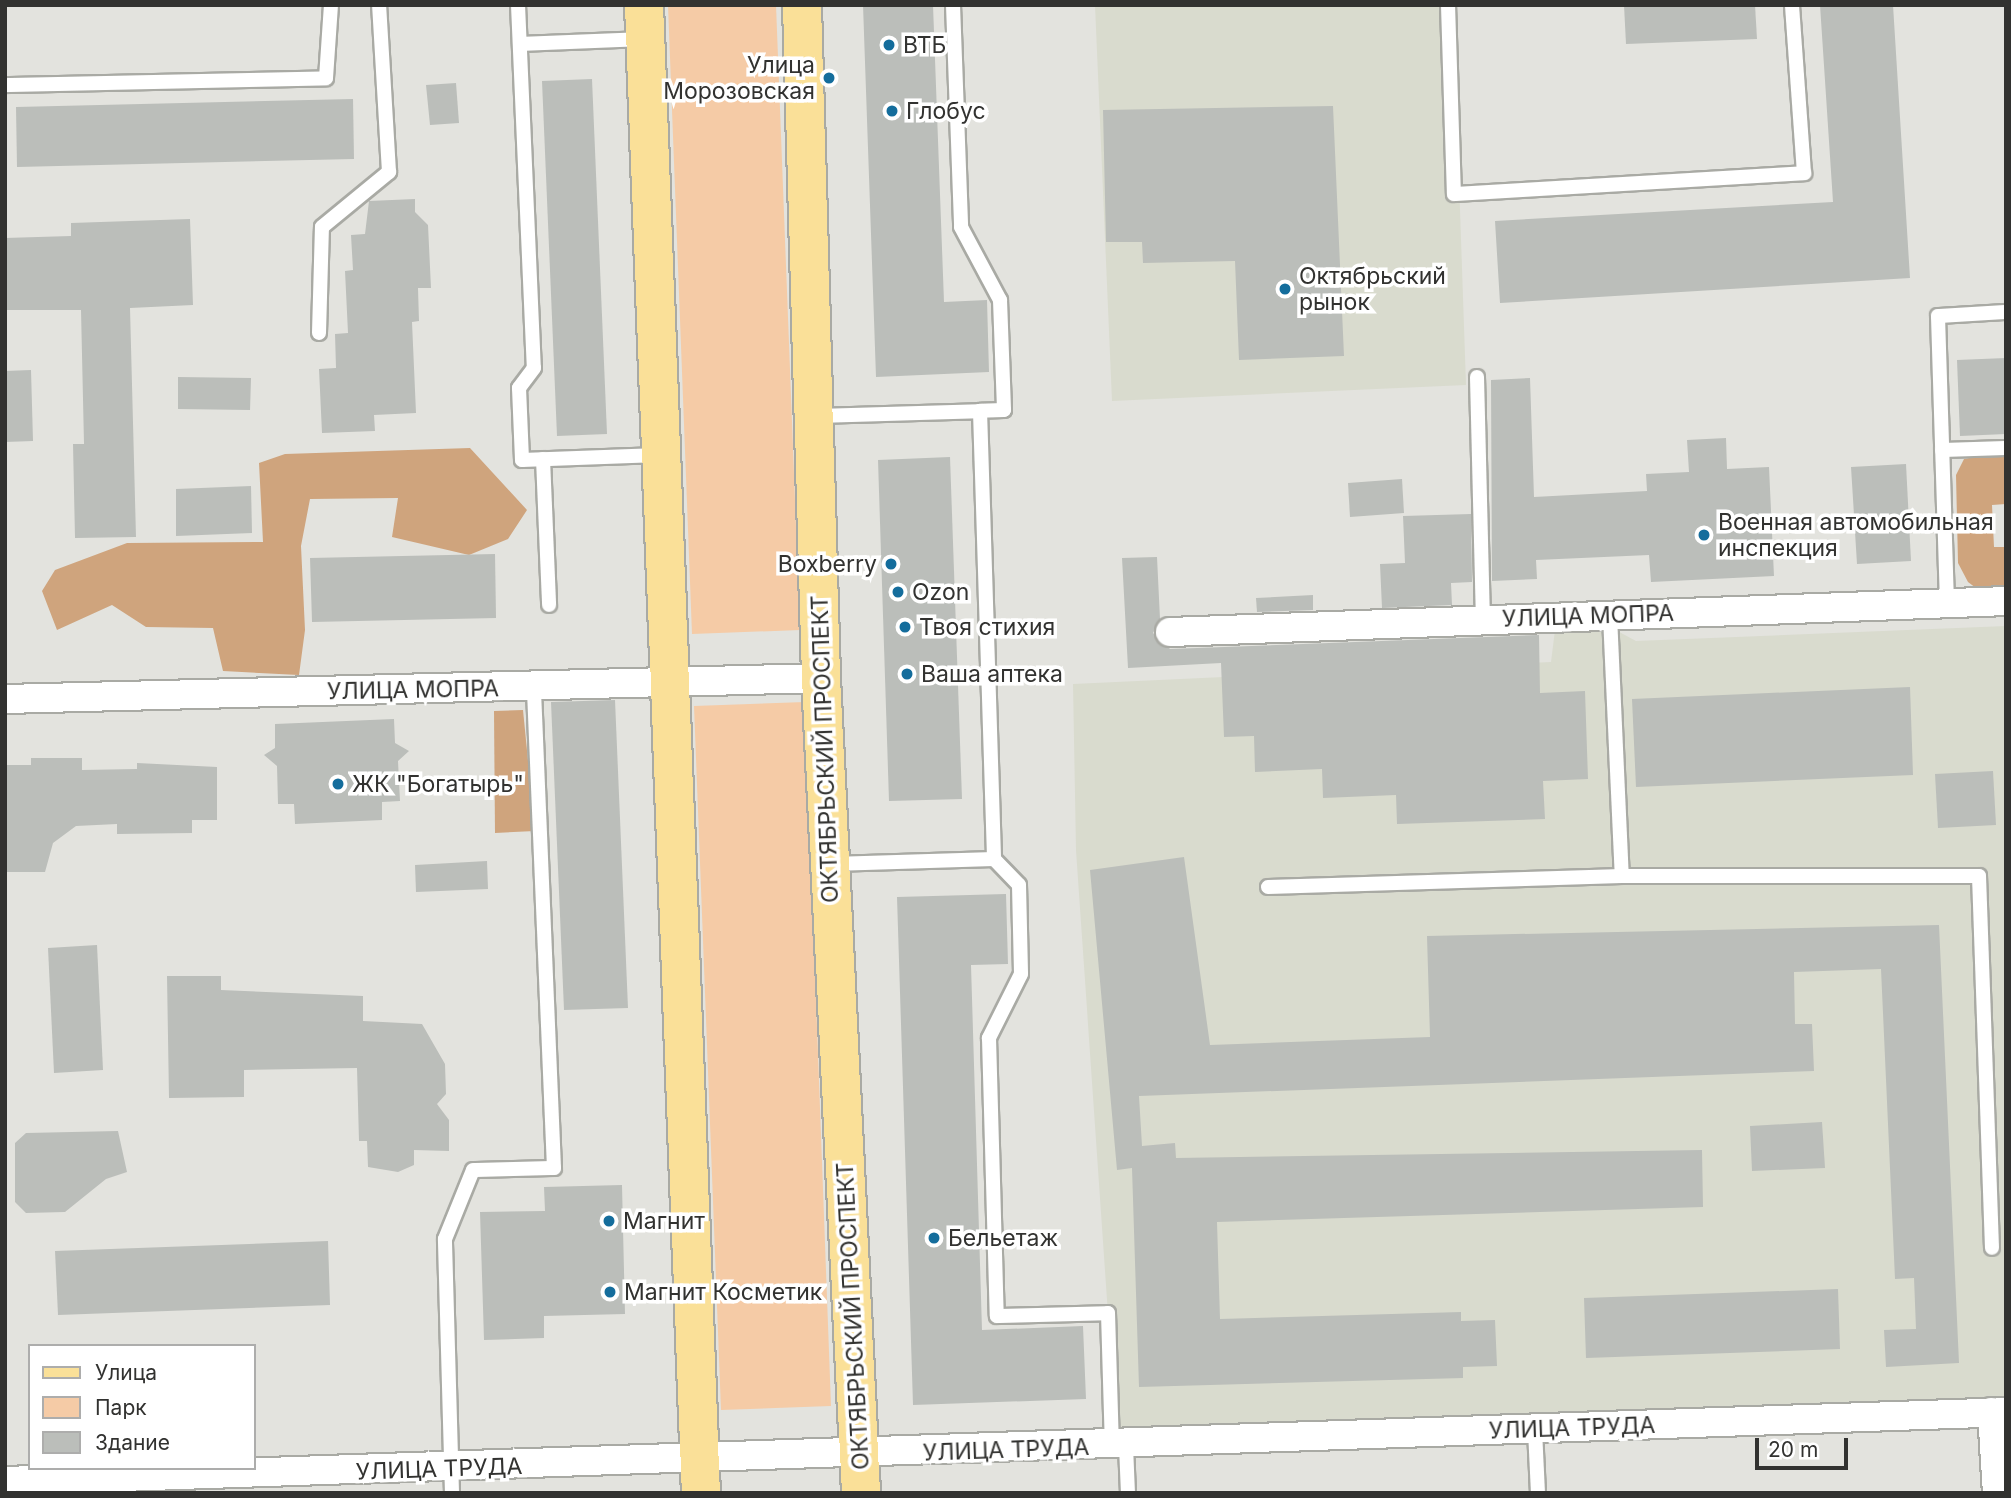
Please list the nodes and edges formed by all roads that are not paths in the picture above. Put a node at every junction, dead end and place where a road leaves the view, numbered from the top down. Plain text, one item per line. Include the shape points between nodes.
1 (331, 5) edge
2 (379, 5) edge
3 (518, 5) edge
4 (802, 5) edge
5 (953, 5) edge
6 (1448, 5) edge
7 (1792, 5) edge
8 (644, 22) edge
9 (520, 44) junction
10 (5, 85) edge
11 (2006, 312) edge
12 (319, 333) dead end
13 (1477, 377) dead end
14 (979, 411) junction
15 (814, 416) junction
16 (2006, 448) edge
17 (1942, 450) junction
18 (661, 454) junction
19 (543, 459) junction
20 (2006, 601) edge
21 (1947, 603) junction
22 (549, 605) dead end
23 (1610, 616) junction
24 (1483, 620) junction
25 (1170, 632) dead end
26 (821, 678) junction
27 (670, 683) junction
28 (534, 687) junction
29 (5, 699) edge
30 (995, 859) junction
31 (829, 864) junction
32 (1622, 876) junction
33 (1268, 887) dead end
34 (1992, 1248) dead end
35 (1999, 1412) edge
36 (1535, 1430) junction
37 (1119, 1446) junction
38 (861, 1474) edge
39 (701, 1477) edge
40 (452, 1480) edge
41 (5, 1481) edge
42 (199, 1484) edge
43 (1128, 1493) edge
44 (1538, 1493) edge
45 (1997, 1493) edge

1 - 10 lane via 326,78
2 - 12 lane via 389,172 322,227
3 - 9 lane
4 - 15 main road, ОКТЯБРЬСКИЙ ПРОСПЕКТ
5 - 14 lane via 961,227 1000,300 1004,410
6 - 7 lane via 1454,194 1804,173
8 - 9 lane
8 - 18 main road
9 - 19 lane via 534,368 519,388 522,460
11 - 17 lane via 1938,316
13 - 24 lane
14 - 15 lane
14 - 30 lane
15 - 26 main road, ОКТЯБРЬСКИЙ ПРОСПЕКТ
16 - 17 lane
17 - 21 lane
18 - 19 lane
18 - 27 main road
19 - 22 lane
20 - 21 street, УЛИЦА МОПРА
21 - 23 street, УЛИЦА МОПРА
23 - 24 street, УЛИЦА МОПРА
23 - 32 lane
24 - 25 street, УЛИЦА МОПРА
26 - 27 street, УЛИЦА МОПРА
26 - 31 main road, ОКТЯБРЬСКИЙ ПРОСПЕКТ
27 - 28 street, УЛИЦА МОПРА
27 - 39 main road
28 - 29 street, УЛИЦА МОПРА
28 - 40 lane via 554,1168 473,1170 445,1239
30 - 31 lane
30 - 37 lane via 1019,885 1021,974 989,1038 998,1316 1108,1313
31 - 38 main road, ОКТЯБРЬСКИЙ ПРОСПЕКТ
32 - 33 lane
32 - 34 lane via 1979,876
35 - 36 street, УЛИЦА ТРУДА
35 - 45 street
36 - 37 street, УЛИЦА ТРУДА
36 - 44 lane
37 - 38 street, УЛИЦА ТРУДА
37 - 43 lane
38 - 39 street, УЛИЦА ТРУДА
39 - 40 street, УЛИЦА ТРУДА
40 - 42 street, УЛИЦА ТРУДА
41 - 42 street, УЛИЦА ТРУДА

